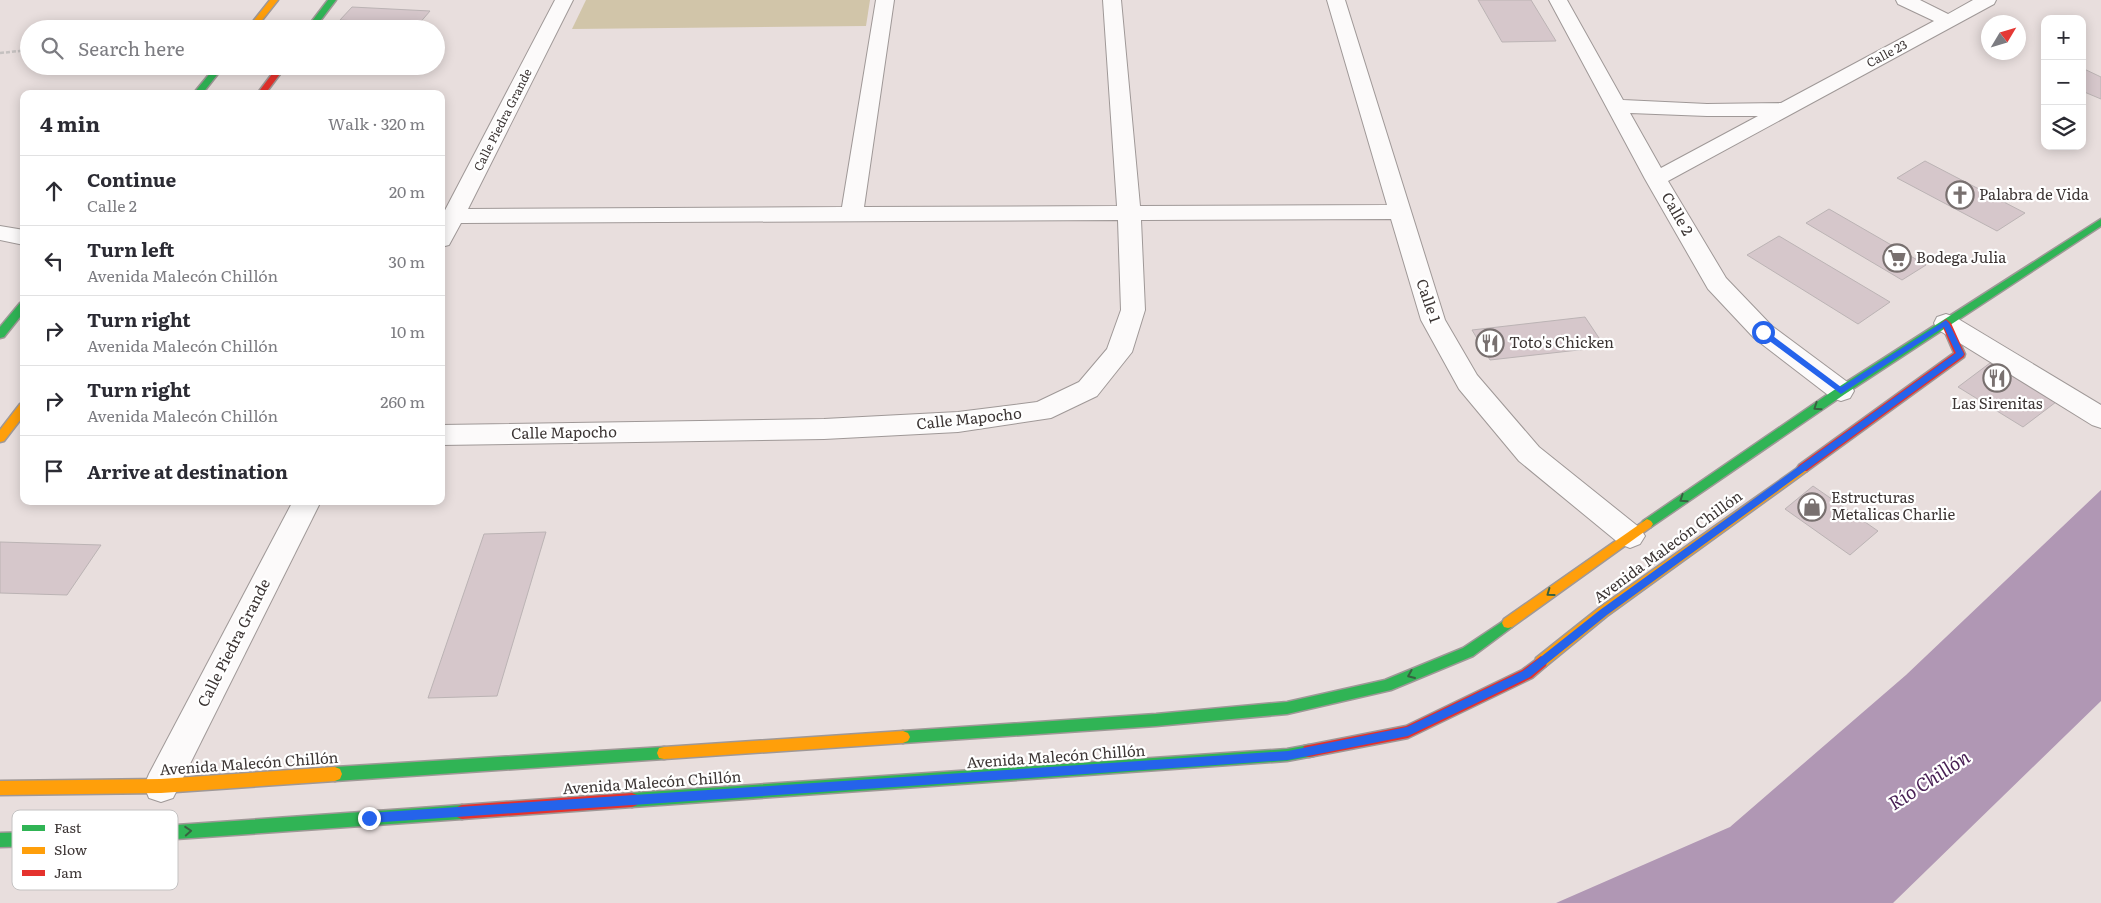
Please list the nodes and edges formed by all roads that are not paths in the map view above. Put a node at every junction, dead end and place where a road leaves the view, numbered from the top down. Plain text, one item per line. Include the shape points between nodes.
1 (274, 0) edge
2 (332, 0) edge
3 (564, 0) edge
4 (885, 0) edge
5 (1112, 0) edge
6 (1336, 0) edge
7 (1558, 0) edge
8 (1905, 0) edge
9 (1987, 0) edge
10 (258, 20) edge
11 (317, 20) edge
12 (1948, 21) junction
13 (213, 75) edge
14 (275, 75) edge
15 (200, 90) edge
16 (264, 90) edge
17 (1616, 106) junction
18 (1787, 108) junction
19 (1656, 179) junction
20 (1400, 212) junction
21 (1129, 213) junction
22 (852, 214) junction
23 (453, 216) junction
24 (2101, 222) edge
25 (445, 232) edge
26 (0, 233) edge
27 (20, 237) edge
28 (20, 310) edge
29 (1946, 323) junction
30 (0, 334) edge
31 (1841, 391) junction
32 (20, 412) edge
33 (2101, 418) edge
34 (445, 435) edge
35 (0, 438) edge
36 (305, 505) edge
37 (1630, 536) junction
38 (161, 786) junction
39 (0, 788) edge
40 (178, 832) edge

1 - 10 main road
2 - 11 main road
3 - 23 street, Calle Piedra Grande
4 - 22 street
5 - 21 street, Calle Mapocho
6 - 20 street, Calle 1
7 - 17 street, Calle 2
8 - 12 street
9 - 12 street, Calle 23
12 - 18 street, Calle 23
13 - 15 main road
14 - 16 main road
17 - 18 street, Calle 23 via 1707,110
17 - 19 street, Calle 2
18 - 19 street, Calle 23
19 - 31 street, Calle 2 via 1717,283 1763,332
20 - 21 street
20 - 37 street, Calle 1 via 1433,320 1468,382 1530,454
21 - 22 street
21 - 34 street, Calle Mapocho via 1133,310 1118,352 1088,389 1042,411 958,422 824,429
22 - 23 street
23 - 25 street, Calle Piedra Grande
24 - 29 main road, Avenida Malecón Chillón
26 - 27 street
28 - 30 main road
29 - 31 main road, Avenida Malecón Chillón
29 - 33 street
40 -> 29 main road, Avenida Malecón Chillón via 1288,756 1408,732 1527,674 1604,612 1960,354
31 -> 37 main road, Avenida Malecón Chillón
32 - 35 main road
36 - 38 street, Calle Piedra Grande
37 -> 38 main road, Avenida Malecón Chillón via 1468,652 1386,686 1287,708 1146,721
38 - 39 main road, Avenida Malecón Chillón

